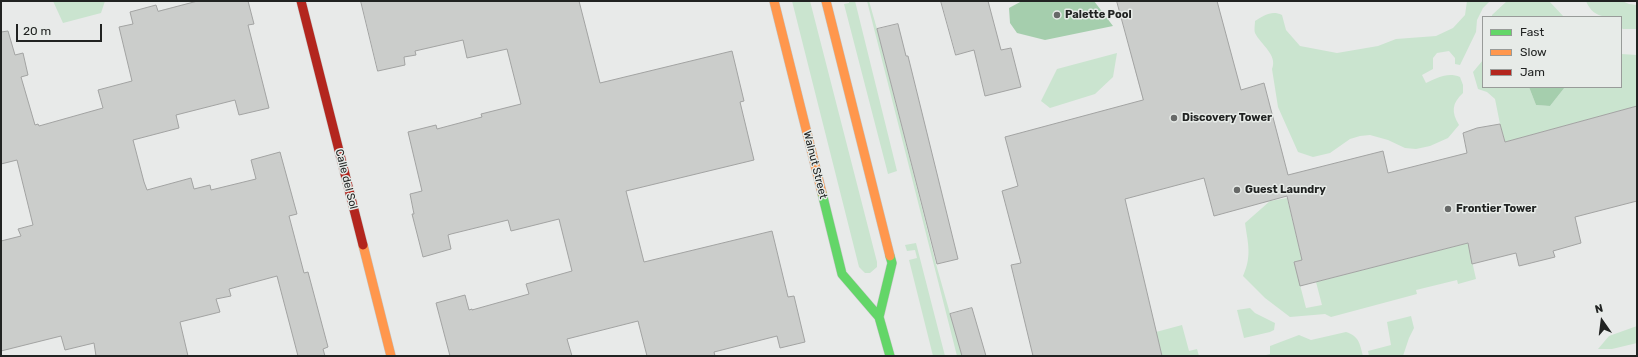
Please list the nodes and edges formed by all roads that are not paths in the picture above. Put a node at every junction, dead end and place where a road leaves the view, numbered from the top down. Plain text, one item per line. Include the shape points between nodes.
1 (301, 1) edge
2 (774, 1) edge
3 (826, 1) edge
4 (879, 316) junction
5 (391, 356) edge
6 (890, 356) edge

1 - 5 street, Calle del Sol
2 - 4 street, Walnut Street via 842,274
3 - 4 street, Walnut Street via 892,263
4 - 6 street, Walnut Street

